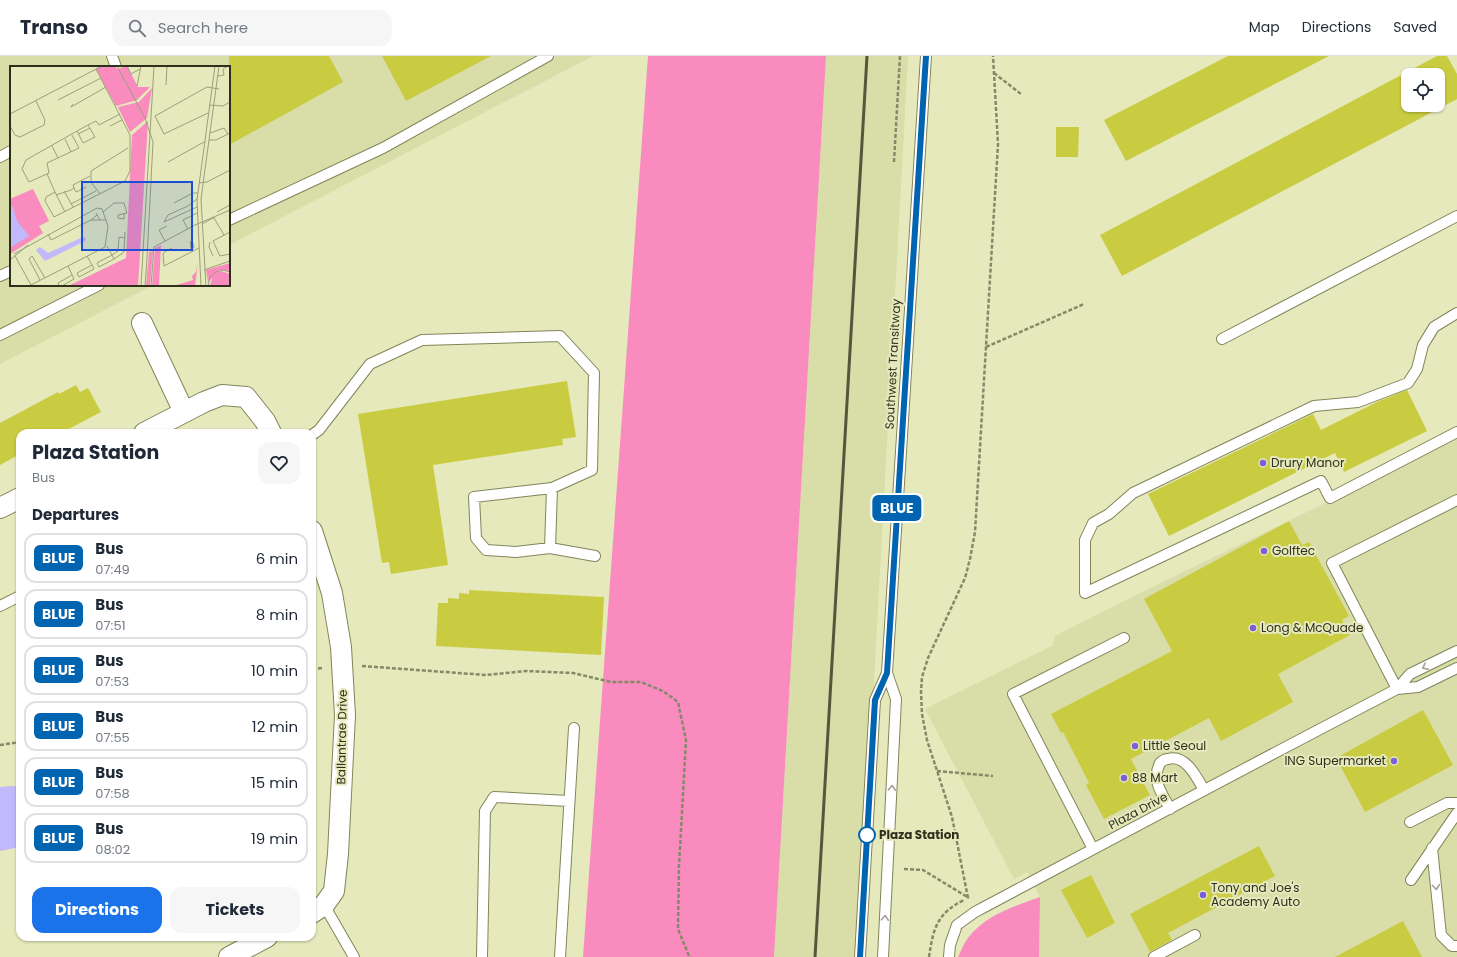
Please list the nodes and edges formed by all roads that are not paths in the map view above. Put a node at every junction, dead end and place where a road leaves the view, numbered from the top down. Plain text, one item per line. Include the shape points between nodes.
1 (112, 56) edge
2 (548, 56) edge
3 (926, 56) edge
4 (116, 66) edge
5 (10, 152) edge
6 (0, 157) edge
7 (1457, 216) edge
8 (233, 217) edge
9 (10, 271) edge
10 (0, 276) edge
11 (97, 286) edge
12 (1457, 313) edge
13 (142, 323) dead end
14 (0, 335) edge
15 (1222, 339) dead end
16 (184, 412) junction
17 (152, 429) edge
18 (269, 429) edge
19 (316, 432) edge
20 (1457, 432) edge
21 (552, 488) junction
22 (16, 500) edge
23 (1457, 500) edge
24 (0, 508) edge
25 (550, 548) junction
26 (595, 556) dead end
27 (317, 562) edge
28 (16, 598) edge
29 (0, 606) edge
30 (1124, 638) dead end
31 (1457, 651) edge
32 (1457, 668) edge
33 (887, 673) junction
34 (1397, 689) junction
35 (574, 728) dead end
36 (1204, 790) junction
37 (569, 801) junction
38 (1457, 803) edge
39 (1170, 809) junction
40 (1457, 813) edge
41 (1410, 822) dead end
42 (1432, 848) junction
43 (1093, 849) junction
44 (1411, 880) dead end
45 (318, 909) edge
46 (1195, 935) dead end
47 (259, 941) edge
48 (1457, 946) edge
49 (229, 957) edge
50 (354, 957) edge
51 (482, 957) edge
52 (560, 957) edge
53 (860, 957) edge
54 (883, 957) edge
55 (949, 957) edge
56 (1154, 957) edge

1 - 4 lane
2 - 8 lane via 383,148
3 - 33 lane, Southwest Transitway
5 - 6 lane
7 - 15 lane
9 - 10 lane
11 - 14 lane
12 - 20 lane via 1434,327 1423,345 1417,369 1408,383 1358,402 1314,406 1133,493 1109,514 1093,523 1085,540 1085,593 1321,481 1330,498
13 - 16 street
16 - 17 street
16 - 18 street via 222,395 246,397
19 - 21 lane via 370,364 422,340 560,336 594,373 592,470
21 - 25 lane
21 - 25 lane via 474,496 476,538 486,550 516,552
22 - 24 street
23 - 34 lane via 1332,563
25 - 26 lane
27 - 45 street, Ballantrae Drive via 332,593 341,647 345,715 334,891
28 - 29 lane
30 - 43 lane via 1013,694
31 -> 34 lane, Plaza Drive via 1410,674
32 - 34 lane, Plaza Drive via 1418,687
33 - 53 lane, Southwest Transitway via 875,700
54 -> 33 lane, Southwest Transitway via 896,699
34 - 36 lane, Plaza Drive
35 - 37 lane
36 - 39 lane, Plaza Drive
36 - 39 lane via 1185,762 1169,758 1160,762 1156,771 1157,784
37 - 51 lane via 494,797 485,812
37 - 52 lane
38 - 41 lane via 1446,803
39 - 43 lane, Plaza Drive
40 - 42 lane
42 - 44 lane
42 -> 48 lane via 1441,935 1452,946
43 - 55 lane, Plaza Drive via 975,912 957,925
45 - 50 lane
46 - 56 lane
47 - 49 street

